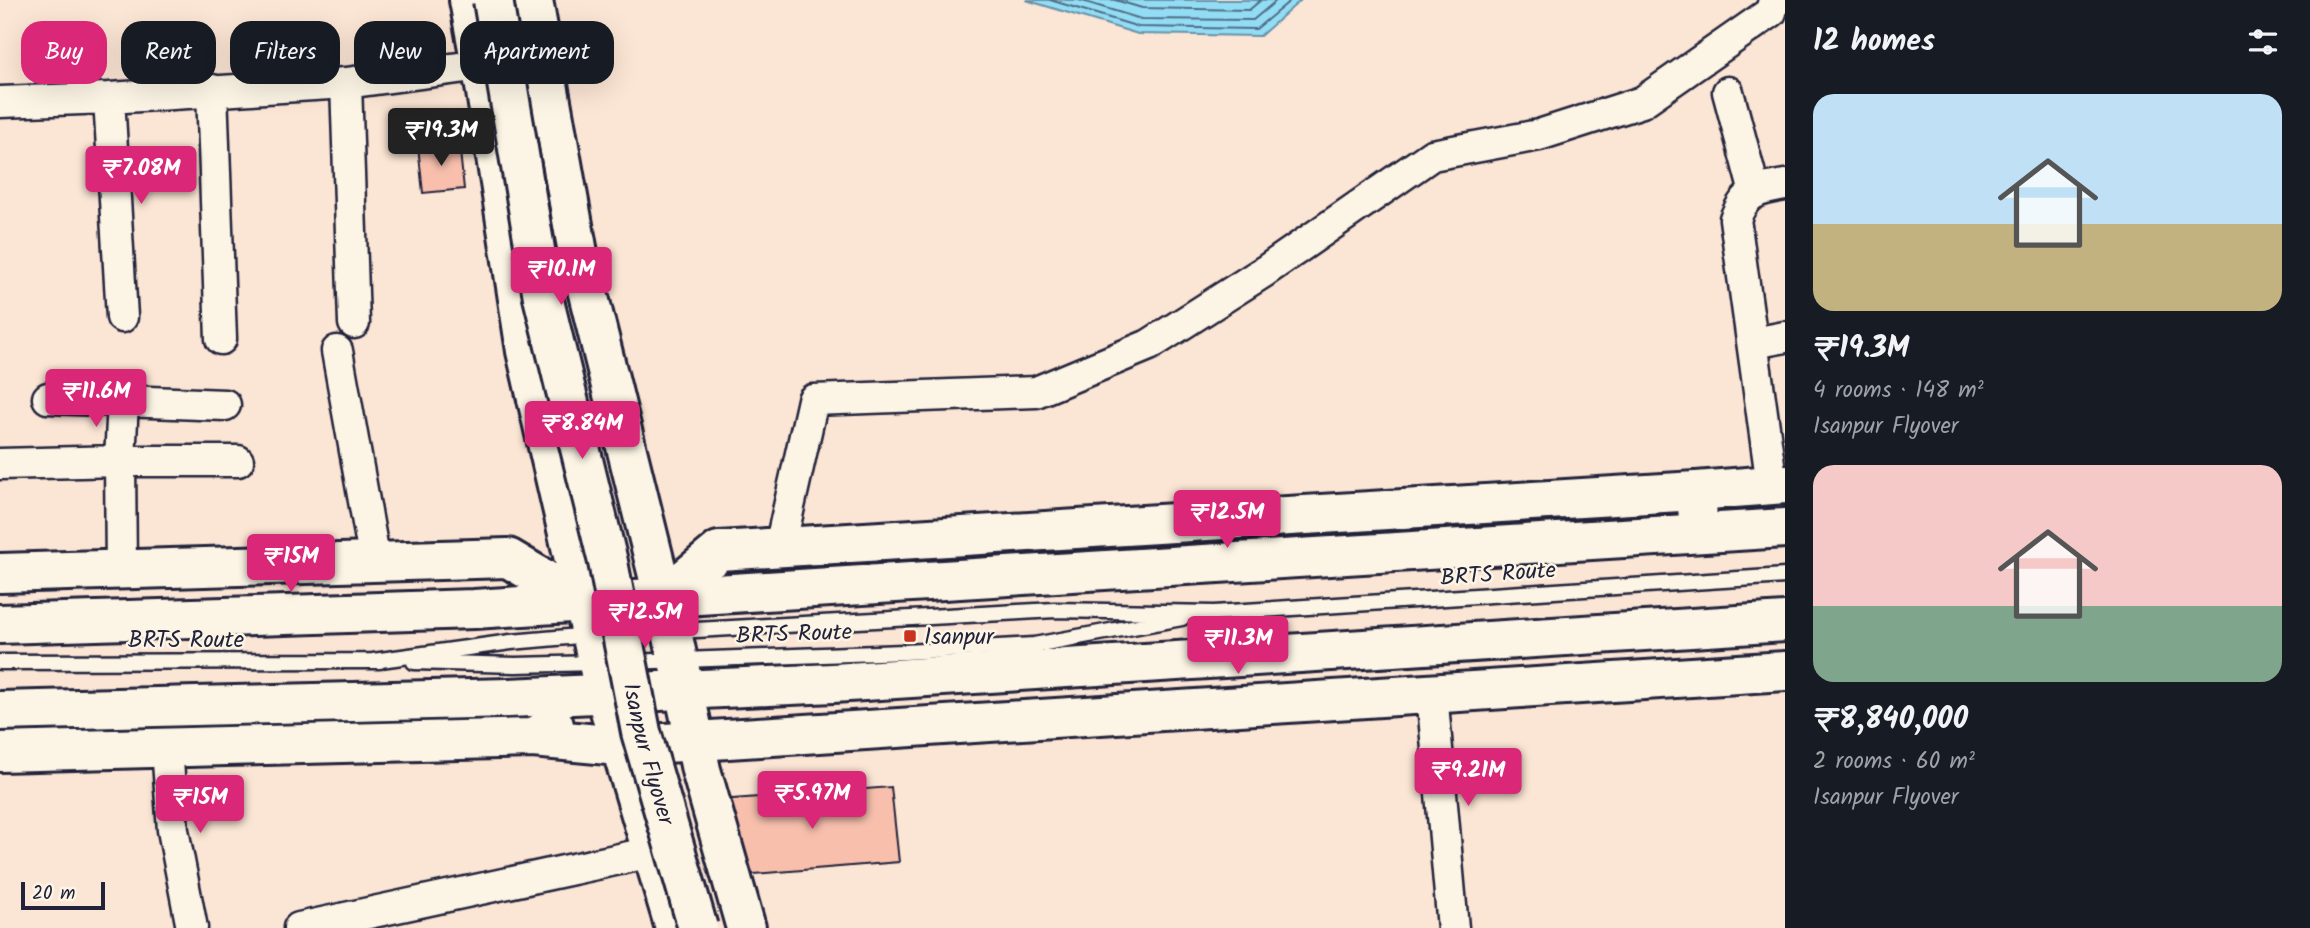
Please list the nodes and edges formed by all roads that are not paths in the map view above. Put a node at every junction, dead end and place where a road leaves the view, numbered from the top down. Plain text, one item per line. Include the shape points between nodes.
1 (468, 0) edge
2 (492, 0) edge
3 (510, 0) edge
4 (533, 0) edge
5 (1774, 0) edge
6 (472, 21) edge
7 (460, 68) edge
8 (346, 83) junction
9 (484, 84) edge
10 (212, 90) junction
11 (1728, 92) dead end
12 (109, 98) junction
13 (0, 102) edge
14 (1785, 185) edge
15 (1755, 193) junction
16 (122, 317) dead end
17 (354, 323) dead end
18 (1785, 337) edge
19 (221, 339) dead end
20 (1754, 343) junction
21 (337, 351) dead end
22 (48, 398) dead end
23 (123, 400) junction
24 (225, 405) dead end
25 (120, 461) junction
26 (238, 461) dead end
27 (0, 464) edge
28 (1778, 484) edge
29 (1696, 491) junction
30 (1785, 528) edge
31 (1699, 533) junction
32 (780, 547) junction
33 (651, 551) junction
34 (719, 551) junction
35 (574, 555) junction
36 (508, 558) junction
37 (375, 562) junction
38 (121, 570) junction
39 (0, 573) edge
40 (1785, 576) edge
41 (1214, 613) junction
42 (1785, 622) edge
43 (0, 624) edge
44 (674, 645) junction
45 (595, 649) junction
46 (373, 661) junction
47 (0, 662) edge
48 (1785, 671) edge
49 (1432, 693) junction
50 (0, 711) edge
51 (533, 738) junction
52 (694, 740) junction
53 (620, 746) junction
54 (167, 748) junction
55 (0, 752) edge
56 (652, 852) junction
57 (192, 928) edge
58 (299, 928) edge
59 (675, 928) edge
60 (698, 928) edge
61 (716, 928) edge
62 (746, 928) edge
63 (1454, 928) edge

1 - 6 street
2 - 60 street, Isanpur Flyover, bridge via 542,297 608,562 641,732
3 - 61 street, Isanpur Flyover via 559,294 625,558 658,728
4 - 33 street via 578,253
5 - 32 street via 1771,12 1642,102 1539,135 1432,155 1149,345 1036,391 813,400
7 - 8 street
8 - 10 street
8 - 17 street
9 - 35 street via 526,351
10 - 12 street
10 - 19 street
11 - 15 street
12 - 13 street
12 - 16 street
14 - 15 street
15 - 20 street via 1741,203 1735,219
18 - 20 street
20 - 28 street
21 - 37 street
22 - 23 street
23 - 24 street
23 - 25 street
25 - 26 street
25 - 27 street
25 - 38 street
28 - 29 street
29 - 31 street
29 - 32 street
30 - 31 street
31 - 44 street
32 - 34 street
33 - 34 street
33 - 35 street
33 - 44 street
34 - 44 street
35 - 36 street
35 - 45 street
36 - 37 street
36 - 45 street
37 - 38 street
38 - 39 street
40 - 41 lane, BRTS Route
41 - 44 lane, BRTS Route via 1055,610
41 - 44 lane, BRTS Route via 1034,645 904,652
42 - 44 street via 833,683
43 - 45 street via 474,609
44 - 45 street
44 - 45 street
44 - 52 street
45 - 46 lane, BRTS Route via 514,665
45 - 46 lane, BRTS Route via 524,640
45 - 50 street
45 - 51 street
45 - 53 street
46 - 47 lane, BRTS Route
48 - 49 street
49 - 52 street
49 - 63 street
51 - 53 street
51 - 54 street
52 - 53 street
52 - 62 street
53 - 56 street
54 - 55 street
54 - 57 street via 173,830
56 - 58 street
56 - 59 street

